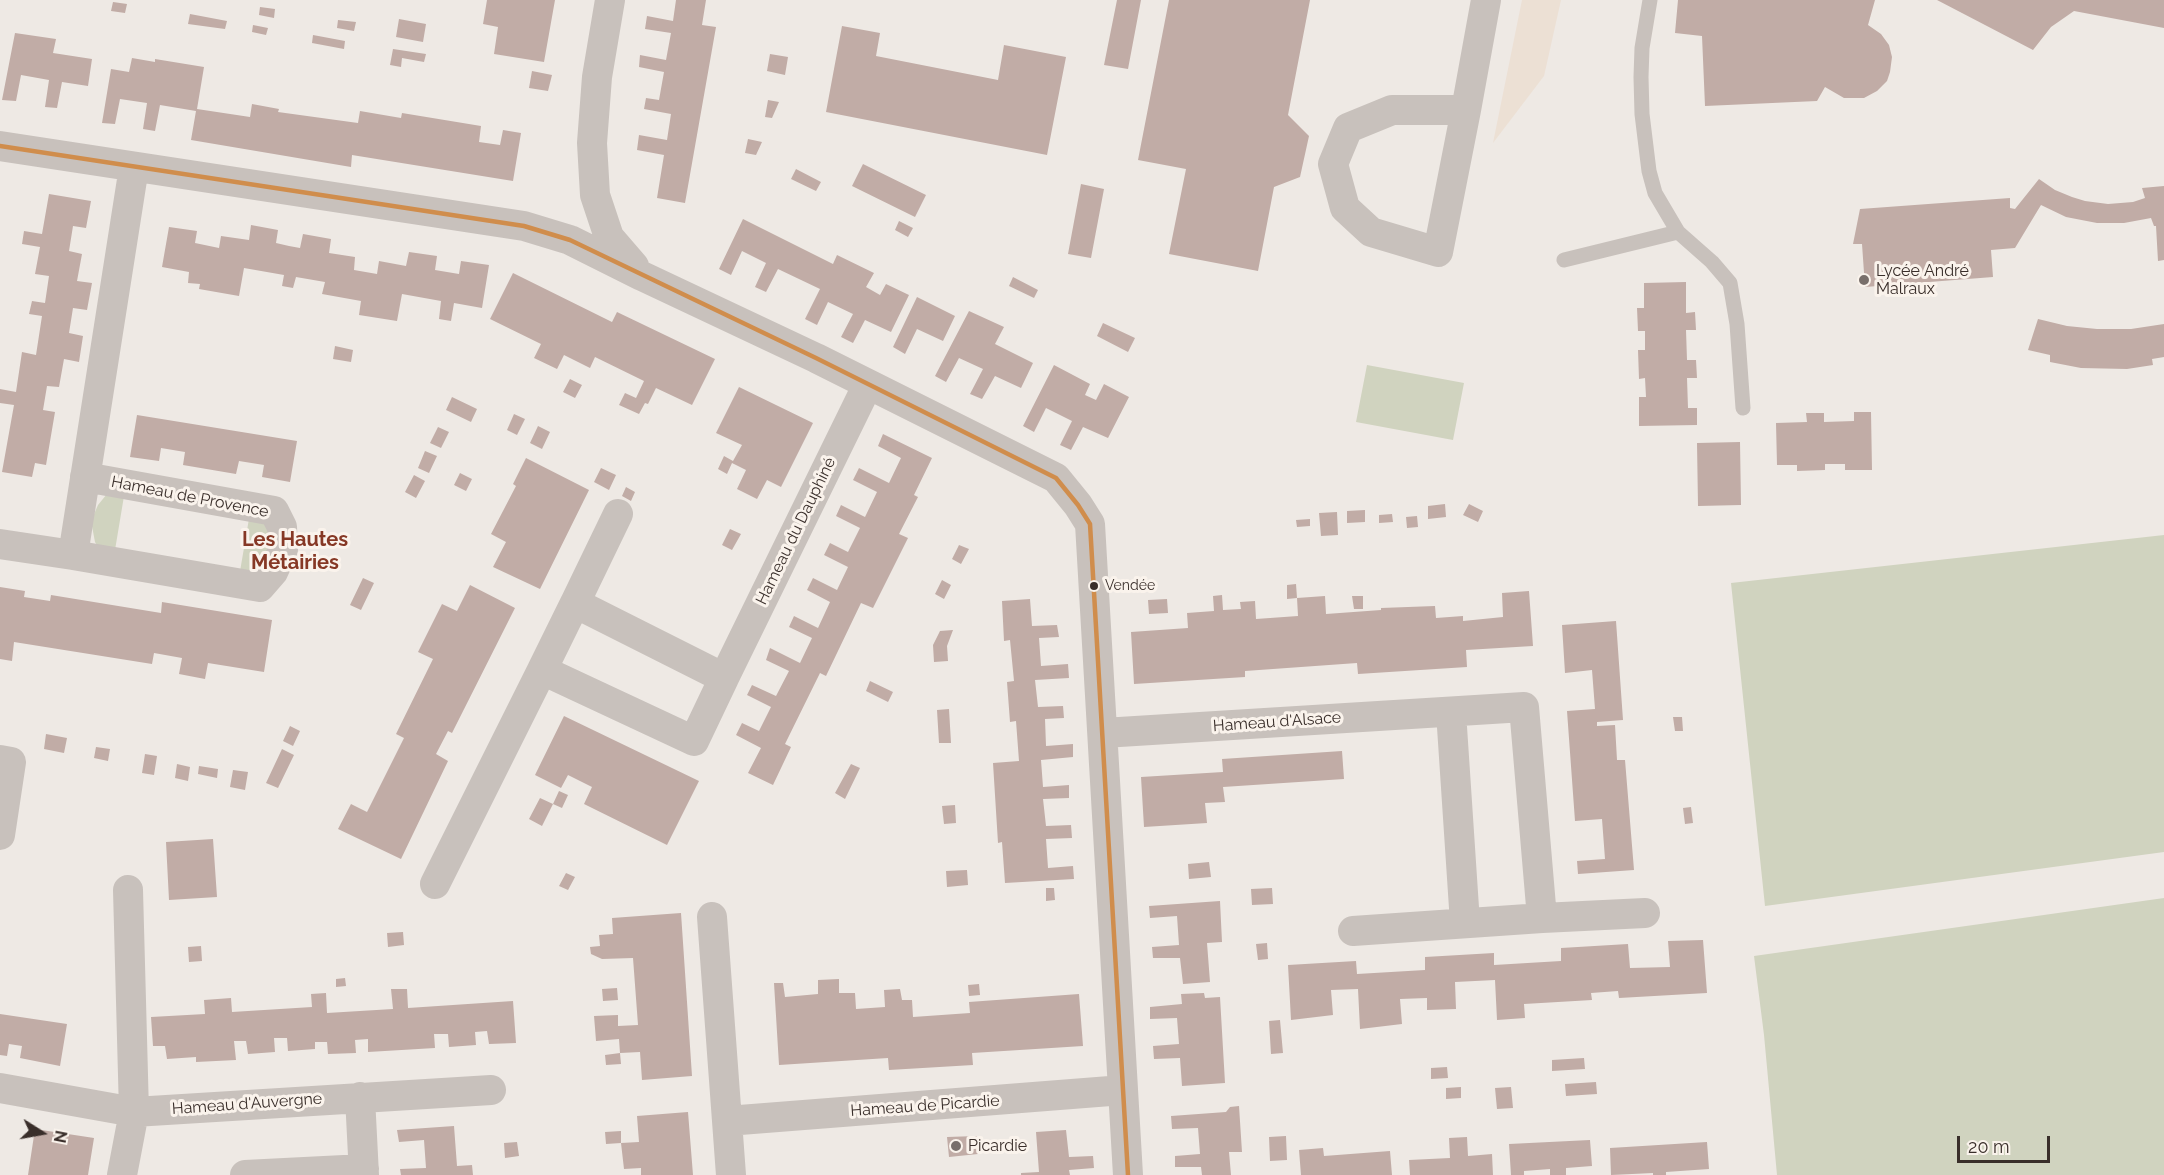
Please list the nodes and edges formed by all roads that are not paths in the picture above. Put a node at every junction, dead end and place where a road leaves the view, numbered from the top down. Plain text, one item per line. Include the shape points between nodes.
1 (610, 0) edge
2 (1486, 0) edge
3 (1650, 0) edge
4 (1466, 110) junction
5 (0, 146) edge
6 (134, 167) junction
7 (1678, 232) junction
8 (1564, 260) dead end
9 (642, 276) junction
10 (868, 384) junction
11 (1743, 408) dead end
12 (85, 477) junction
13 (618, 514) dead end
14 (0, 544) edge
15 (73, 555) junction
16 (575, 603) junction
17 (542, 670) junction
18 (724, 678) junction
19 (1451, 711) junction
20 (1103, 733) junction
21 (0, 760) edge
22 (0, 835) edge
23 (435, 884) dead end
24 (128, 890) dead end
25 (1645, 913) dead end
26 (712, 916) dead end
27 (1542, 918) junction
28 (1465, 923) junction
29 (1353, 932) dead end
30 (0, 1088) edge
31 (491, 1090) dead end
32 (1123, 1090) junction
33 (360, 1097) junction
34 (134, 1112) junction
35 (727, 1121) junction
36 (364, 1172) edge
37 (122, 1175) edge
38 (245, 1175) edge
39 (731, 1175) edge
40 (1128, 1175) edge

1 - 9 street via 596,88 592,143 595,195 609,237
2 - 4 street
3 - 7 lane via 1641,77 1647,159 1655,193
4 - 4 street via 1438,252 1371,232 1345,208 1333,164 1348,128 1392,110
5 - 6 street
6 - 9 street via 524,226 570,240
6 - 12 street
7 - 8 lane
7 - 11 lane via 1730,283
9 - 10 street
10 - 18 street, Hameau du Dauphiné
10 - 20 street via 1056,478 1078,505 1090,524
12 - 15 street
12 - 15 street, Hameau de Provence via 274,512 282,527 283,550 273,572 260,587
13 - 16 street
14 - 15 street, Hameau de Provence
16 - 17 street
16 - 18 street
17 - 18 street, Hameau du Dauphiné via 694,741
17 - 23 street
19 - 20 street, Hameau d'Alsace
19 - 27 street, Hameau d'Alsace via 1524,707
19 - 28 street
20 - 32 street
21 - 22 street via 11,762
24 - 34 street
25 - 27 street
26 - 35 street
27 - 28 street
28 - 29 street
30 - 34 street, Hameau d'Auvergne
31 - 33 street, Hameau d'Auvergne
32 - 35 street, Hameau de Picardie
32 - 40 street
33 - 34 street, Hameau d'Auvergne
33 - 36 street
34 - 37 street
35 - 39 street
36 - 38 street

